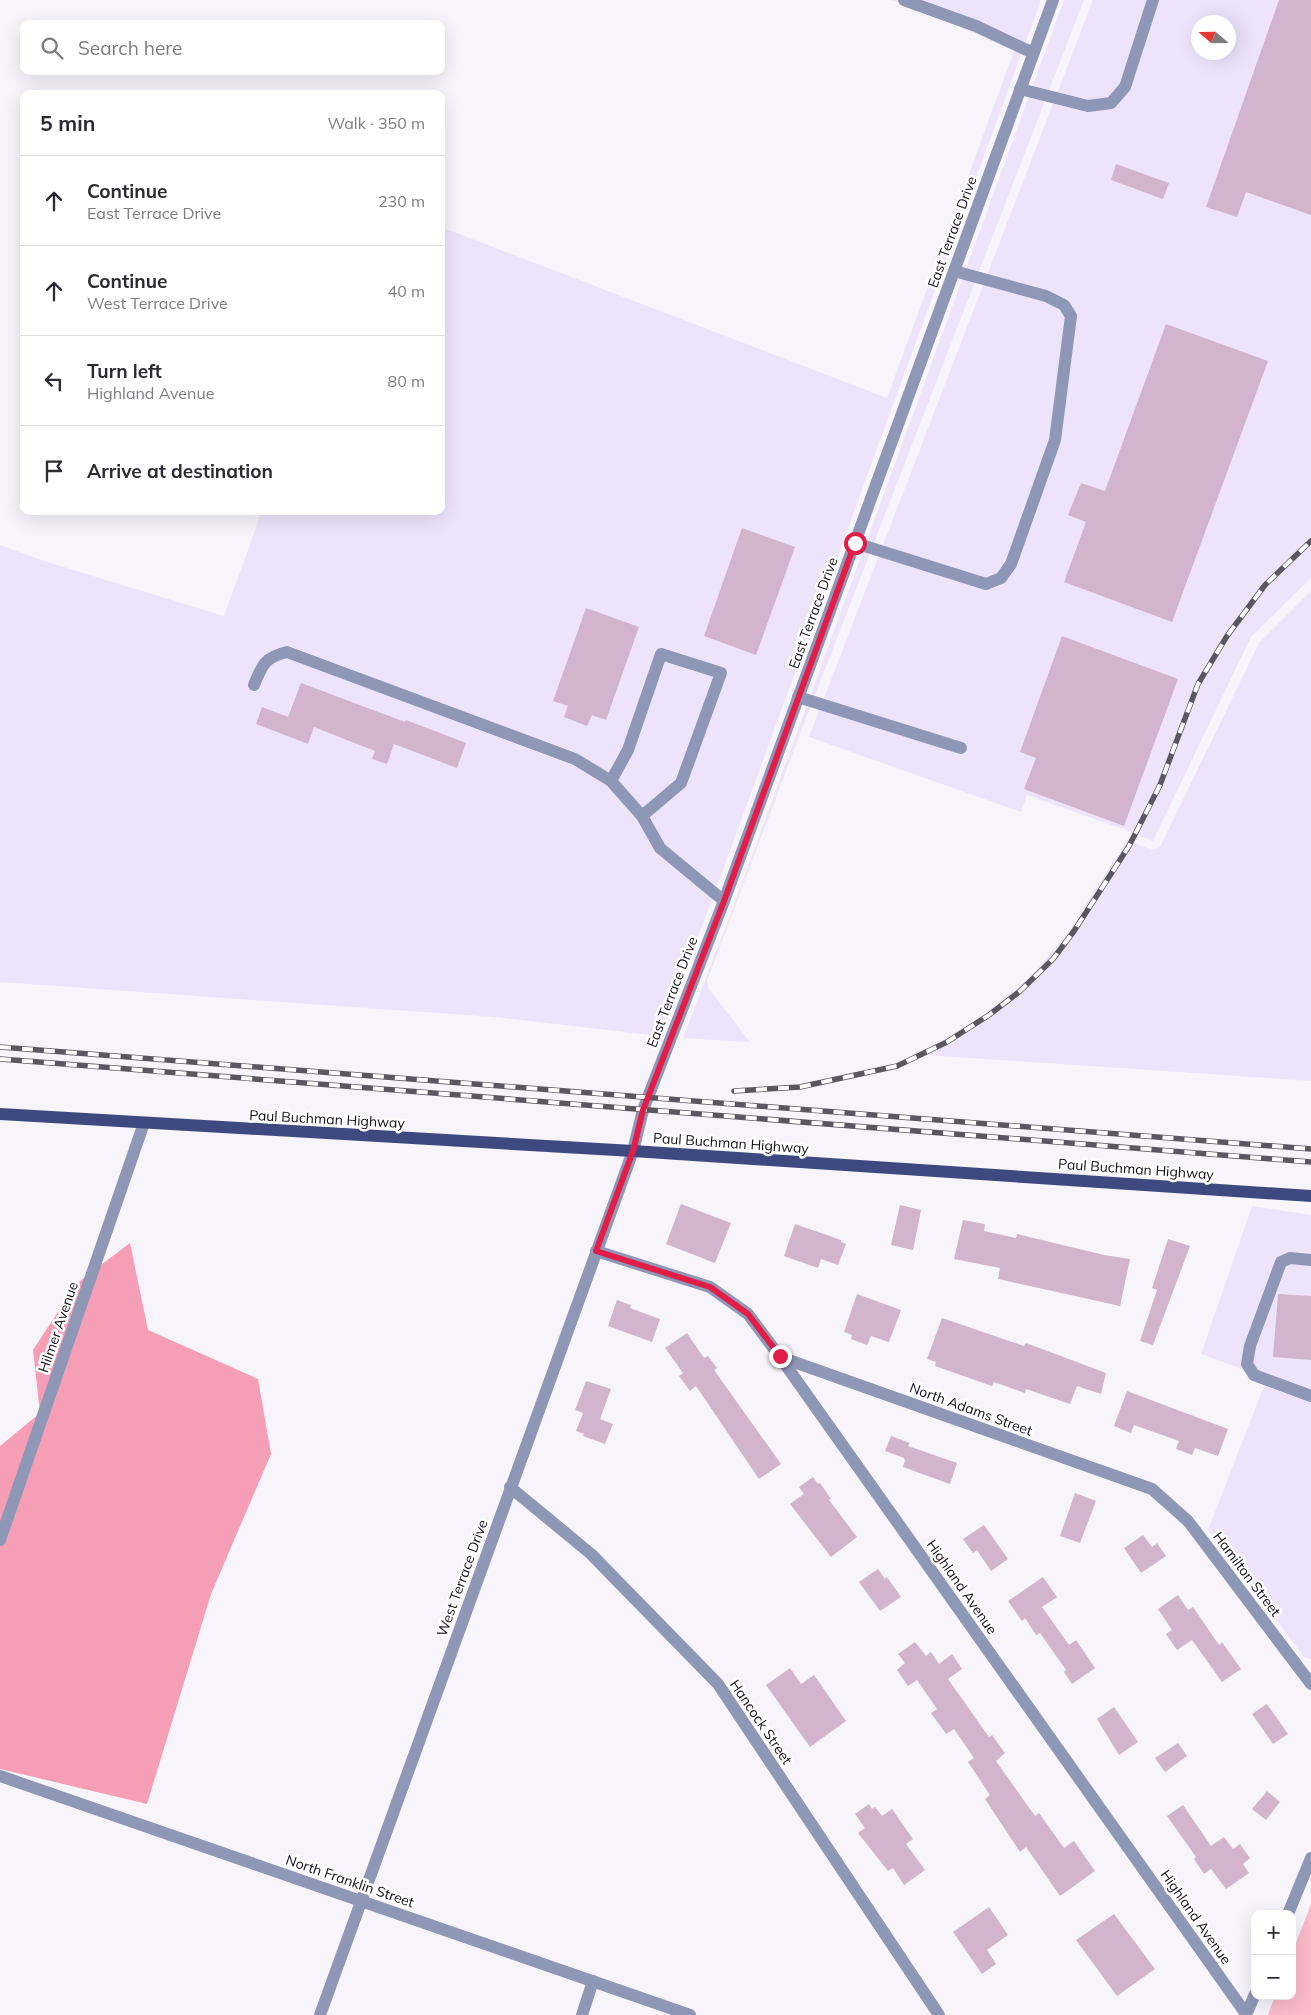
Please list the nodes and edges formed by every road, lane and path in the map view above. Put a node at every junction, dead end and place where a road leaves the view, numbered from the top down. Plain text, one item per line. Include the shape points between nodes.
1 (904, 0) edge
2 (1053, 0) edge
3 (1153, 0) edge
4 (1034, 53) junction
5 (1020, 89) junction
6 (954, 270) junction
7 (855, 543) junction
8 (254, 685) dead end
9 (798, 697) junction
10 (961, 748) dead end
11 (611, 781) junction
12 (642, 816) junction
13 (724, 901) junction
14 (0, 1114) edge
15 (144, 1123) junction
16 (633, 1151) junction
17 (1311, 1196) edge
18 (596, 1251) junction
19 (1311, 1260) edge
20 (780, 1356) junction
21 (1311, 1396) edge
22 (510, 1487) junction
23 (1152, 1489) joint
24 (0, 1540) edge
25 (1311, 1684) edge
26 (0, 1776) edge
27 (1311, 1858) edge
28 (362, 1901) junction
29 (1290, 1910) edge
30 (593, 1981) junction
31 (1252, 2000) edge
32 (1246, 2014) edge
33 (320, 2015) edge
34 (582, 2015) edge
35 (690, 2015) edge
36 (939, 2015) edge

1 - 4 street via 976,26
2 - 4 street, East Terrace Drive
3 - 5 street via 1125,87 1111,103 1088,106
4 - 5 street, East Terrace Drive
5 - 6 street, East Terrace Drive
6 - 7 street, East Terrace Drive
6 - 7 street via 1046,296 1064,305 1071,316 1055,440 1012,564 1001,578 986,584
7 - 9 street, East Terrace Drive
8 - 11 street via 261,665 274,655 287,652 575,758
9 - 10 street
9 - 13 street, East Terrace Drive
11 - 12 street
11 - 12 street via 628,750 661,654 721,673 681,783
12 - 13 street via 660,848
13 - 16 street, East Terrace Drive via 643,1110
14 - 15 main road, Paul Buchman Highway
15 - 16 main road, Paul Buchman Highway
15 - 24 street, Hilmer Avenue
16 - 17 main road, Paul Buchman Highway
16 - 18 street, West Terrace Drive
18 - 20 street, Highland Avenue via 710,1287 748,1314
18 - 22 street, West Terrace Drive
19 - 21 street via 1290,1258 1281,1262 1250,1346 1247,1364 1254,1375
20 - 23 street, North Adams Street
20 - 32 street, Highland Avenue
22 - 28 street, West Terrace Drive
22 - 36 street, Hancock Street via 591,1554 718,1684
23 - 25 street, Hamilton Street via 1188,1521
26 - 28 street, North Franklin Street
27 - 29 street
28 - 30 street, North Franklin Street
28 - 33 street, West Terrace Drive
30 - 34 street
30 - 35 street, North Franklin Street
31 - 32 street

